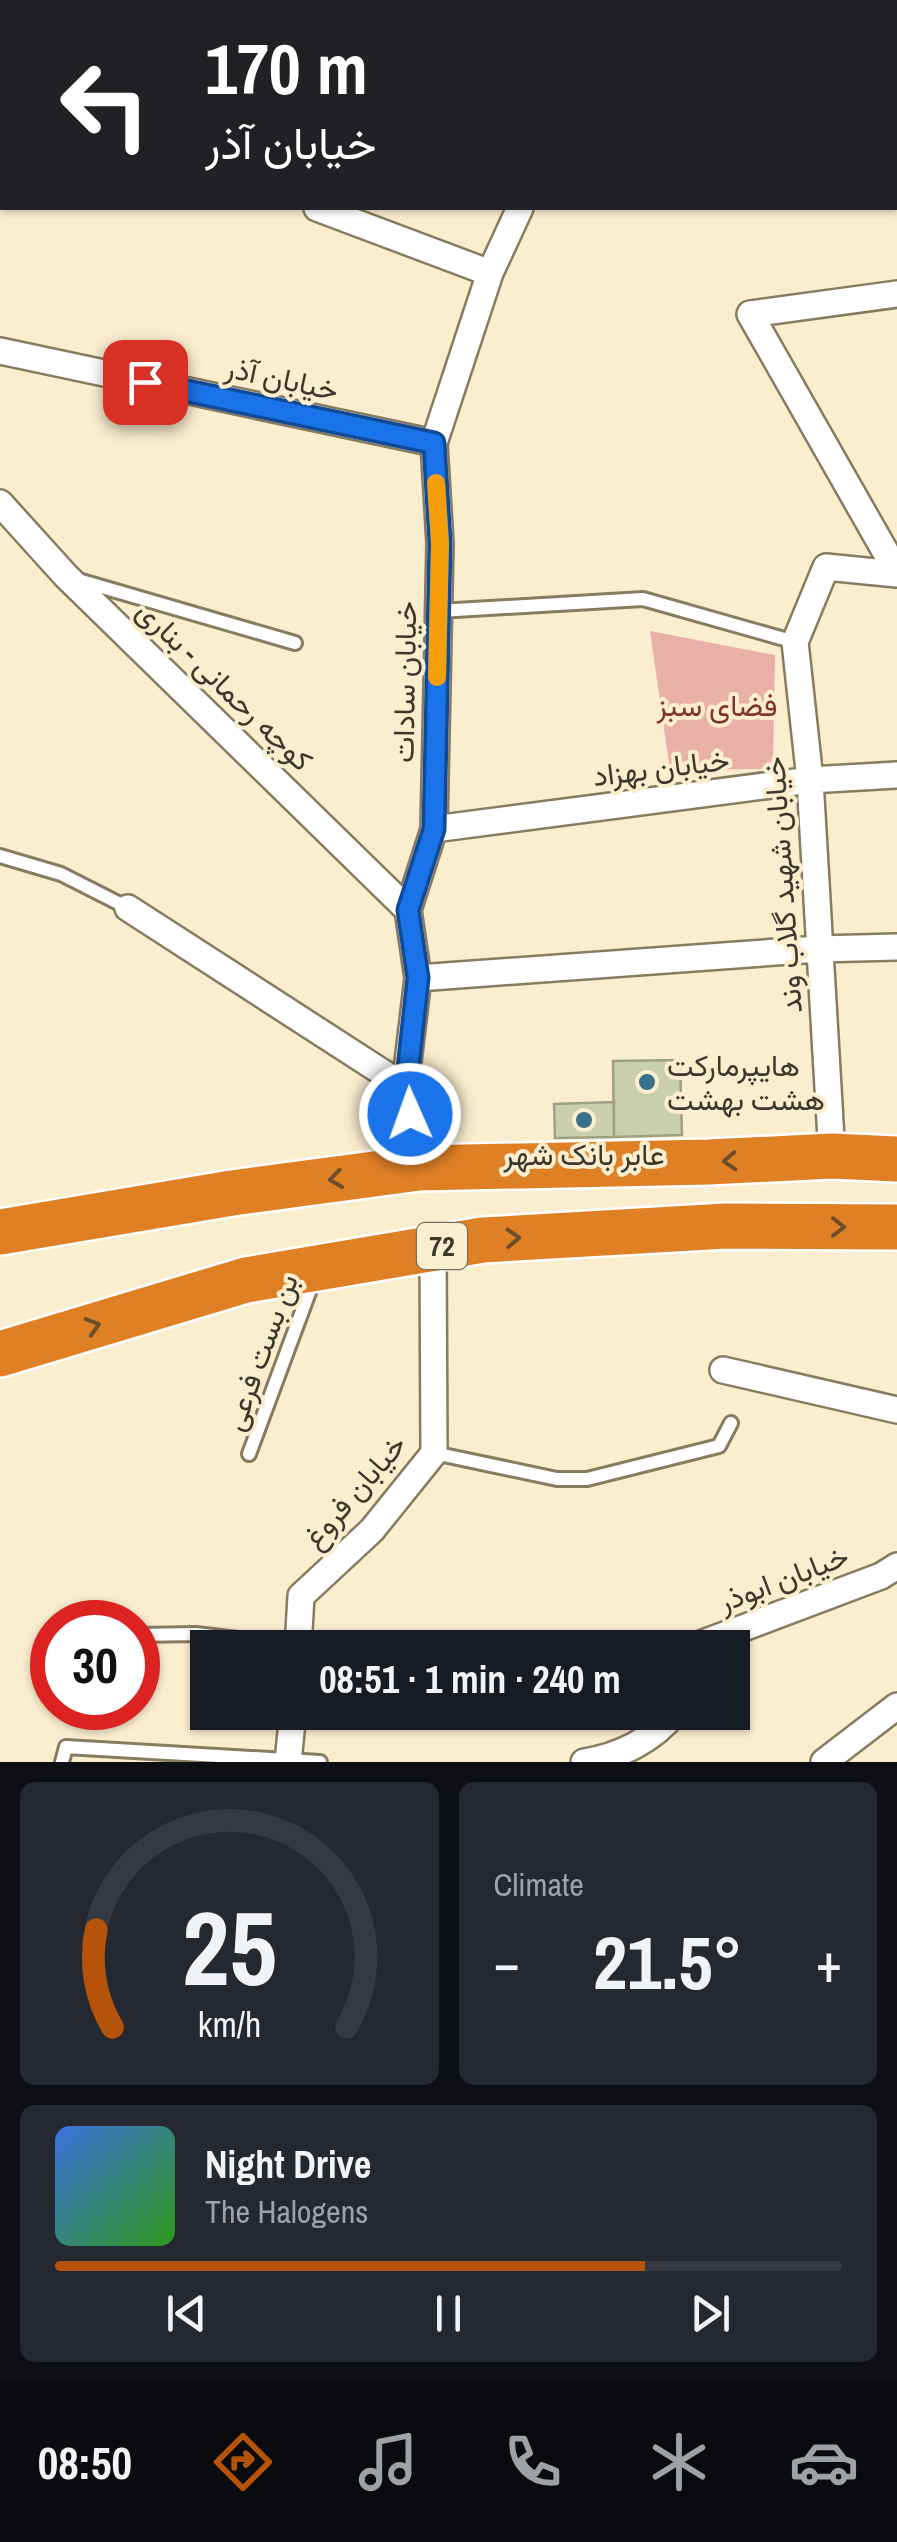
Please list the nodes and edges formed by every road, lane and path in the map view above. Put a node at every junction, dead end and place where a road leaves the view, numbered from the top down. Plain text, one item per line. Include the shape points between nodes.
1 (322, 210) edge
2 (519, 210) edge
3 (490, 273) junction
4 (897, 294) edge
5 (0, 351) edge
6 (434, 443) junction
7 (0, 503) edge
8 (897, 573) edge
9 (66, 576) junction
10 (438, 611) junction
11 (795, 642) junction
12 (296, 643) dead end
13 (897, 775) edge
14 (810, 780) junction
15 (434, 829) junction
16 (0, 856) edge
17 (128, 908) joint
18 (408, 910) junction
19 (897, 947) edge
20 (818, 950) junction
21 (418, 978) junction
22 (406, 1087) junction
23 (832, 1156) junction
24 (897, 1158) edge
25 (420, 1168) junction
26 (897, 1227) edge
27 (0, 1232) edge
28 (433, 1248) junction
29 (318, 1268) junction
30 (0, 1354) edge
31 (723, 1370) dead end
32 (897, 1410) edge
33 (731, 1423) dead end
34 (434, 1453) junction
35 (249, 1454) dead end
36 (897, 1566) edge
37 (299, 1630) edge
38 (738, 1630) edge
39 (190, 1634) edge
40 (160, 1635) edge
41 (897, 1706) edge
42 (292, 1730) edge
43 (662, 1730) edge
44 (289, 1760) edge
45 (62, 1762) edge
46 (320, 1762) edge
47 (584, 1762) edge
48 (824, 1762) edge

1 - 3 street
2 - 3 street, خیابان سادات
3 - 6 street, خیابان سادات
4 - 8 street via 750,314
5 - 6 street, خیابان آذر
6 - 10 street, خیابان سادات
7 - 9 street, کوچه رحمانی - بناری
8 - 11 street, خیابان شهید گلاب وند via 826,567
9 - 12 lane
9 - 18 street, کوچه رحمانی - بناری
10 - 11 lane via 643,599
10 - 15 street, خیابان سادات
11 - 14 street, خیابان شهید گلاب وند
13 - 14 street, خیابان بهزاد
14 - 15 street, خیابان بهزاد
14 - 20 street, خیابان شهید گلاب وند
15 - 18 street, خیابان سادات
16 - 17 lane via 61,874
17 - 22 street
18 - 21 street, خیابان سادات
19 - 20 street
20 - 21 street
20 - 23 street, خیابان شهید گلاب وند
21 - 22 street, خیابان سادات
22 - 25 street, خیابان سادات
23 - 24 highway
23 -> 25 highway
25 -> 27 highway
28 -> 26 highway, 72 via 726,1226
28 - 29 highway, 72
28 - 34 street, خیابان فروغ
30 -> 29 highway, 72 via 246,1280
29 - 35 lane, بن بست فرعی
31 - 32 street
33 - 34 lane via 720,1446 588,1480
34 - 37 street, خیابان فروغ via 372,1530 301,1596
36 - 38 street, خیابان ابوذر
39 - 40 lane
41 - 48 street
42 - 44 street
43 - 47 street via 606,1759
44 - 45 lane via 66,1747
44 - 46 lane

